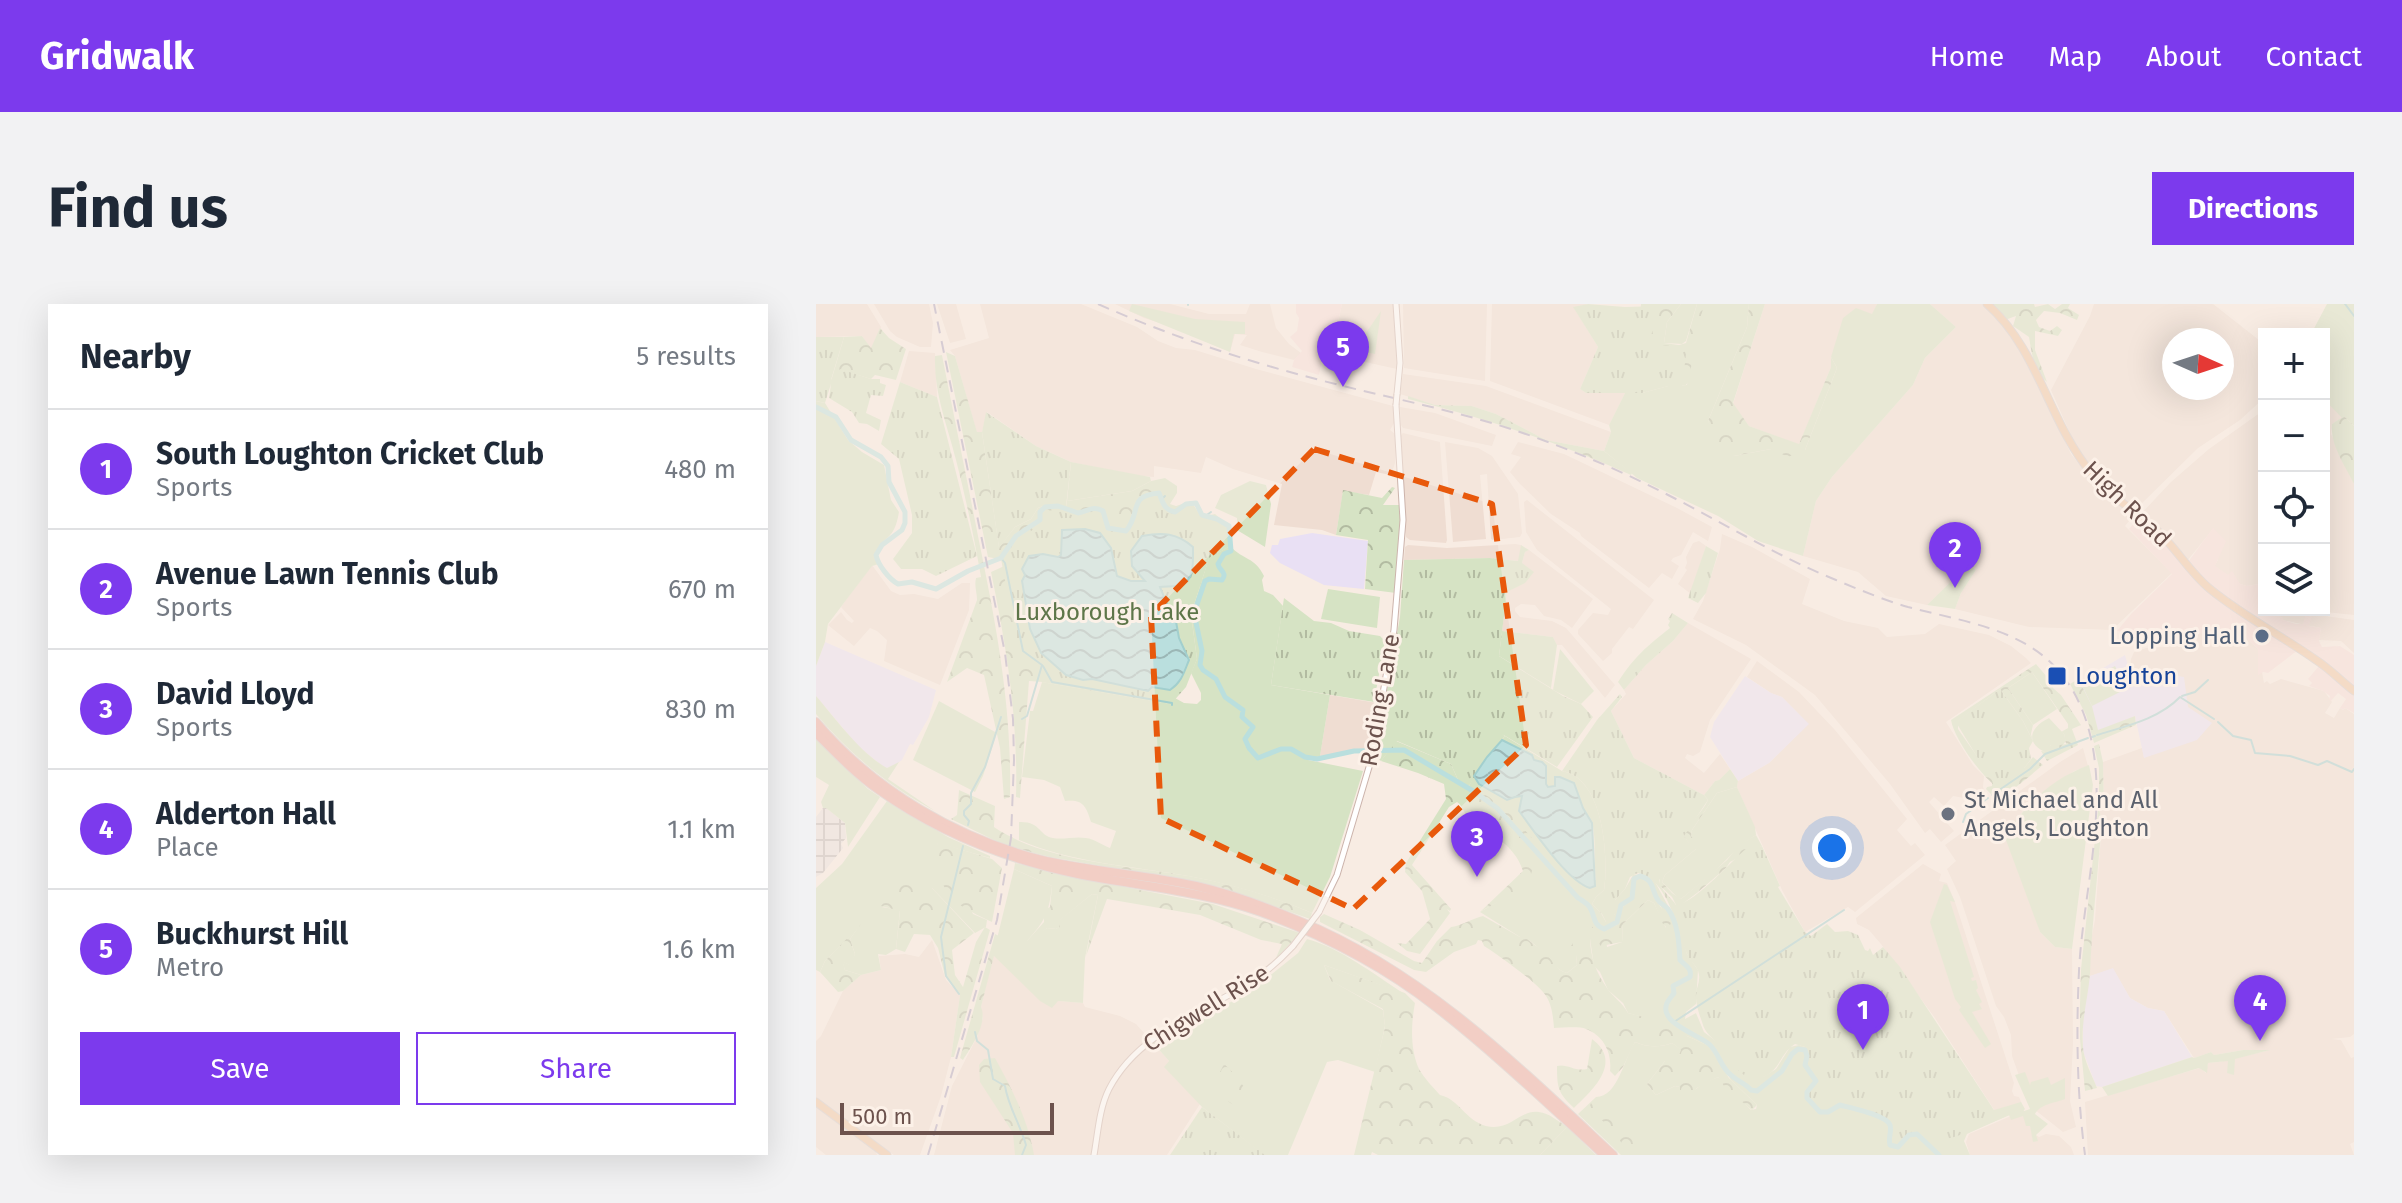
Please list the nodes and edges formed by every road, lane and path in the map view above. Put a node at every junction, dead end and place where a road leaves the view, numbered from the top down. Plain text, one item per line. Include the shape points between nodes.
1 (1396, 304) edge
2 (1987, 304) edge
3 (2354, 691) edge
4 (816, 722) edge
5 (816, 733) edge
6 (1290, 949) joint
7 (816, 1102) edge
8 (887, 1155) edge
9 (1094, 1155) edge
10 (1604, 1155) edge
11 (1613, 1155) edge

1 - 6 main road, Roding Lane, bridge via 1403,520 1392,636 1372,757 1337,875 1326,901
2 - 3 main road, High Road via 2018,338 2059,423 2093,475 2154,527 2210,589
4 - 11 highway via 880,782 956,829 1044,860 1223,893 1299,920 1362,951 1477,1031
5 - 10 highway via 877,789 954,835 1042,866 1222,900 1351,952 1435,1006
6 - 9 main road, Chigwell Rise via 1248,984 1136,1051 1108,1090
7 - 8 main road

